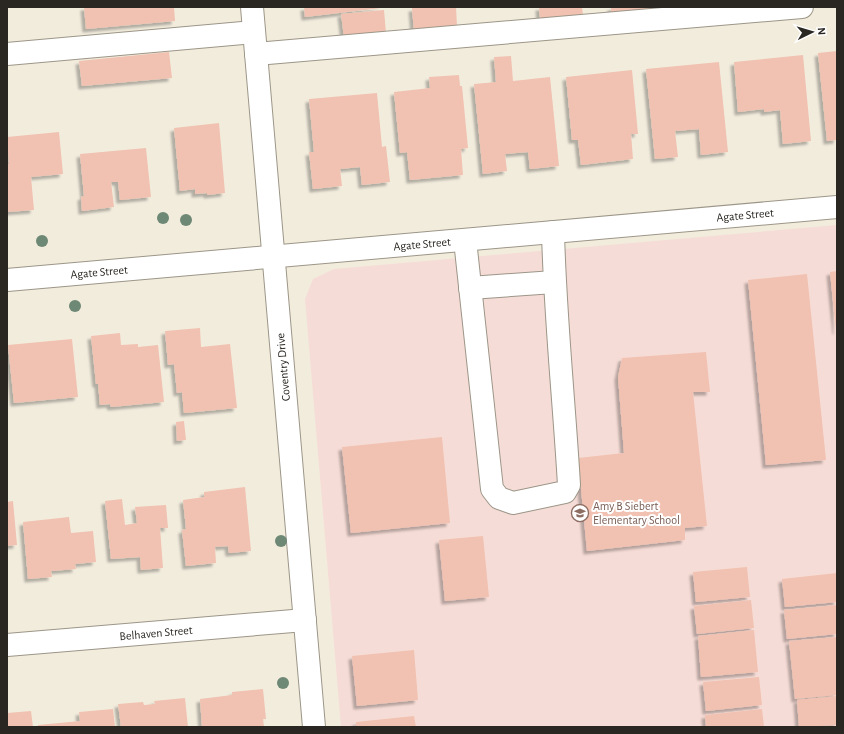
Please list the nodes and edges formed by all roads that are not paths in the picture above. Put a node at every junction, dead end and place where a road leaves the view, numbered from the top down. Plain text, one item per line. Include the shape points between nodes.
1 (252, 7) edge
2 (802, 7) edge
3 (254, 32) junction
4 (7, 54) edge
5 (256, 54) junction
6 (837, 207) edge
7 (553, 232) junction
8 (465, 240) junction
9 (274, 257) junction
10 (7, 280) edge
11 (554, 282) junction
12 (470, 288) junction
13 (304, 620) junction
14 (7, 645) edge
15 (314, 727) edge

1 - 3 street, Coventry Drive
2 - 5 street
3 - 4 street
3 - 5 street, Coventry Drive
5 - 9 street, Coventry Drive
6 - 7 street, Agate Street
7 - 8 street, Agate Street
7 - 11 street
8 - 9 street, Agate Street
8 - 12 street
9 - 10 street, Agate Street
9 - 13 street, Coventry Drive
11 - 12 street
11 - 12 street via 569,485 565,492 513,504 499,498 492,490
13 - 14 street, Belhaven Street
13 - 15 street, Coventry Drive

